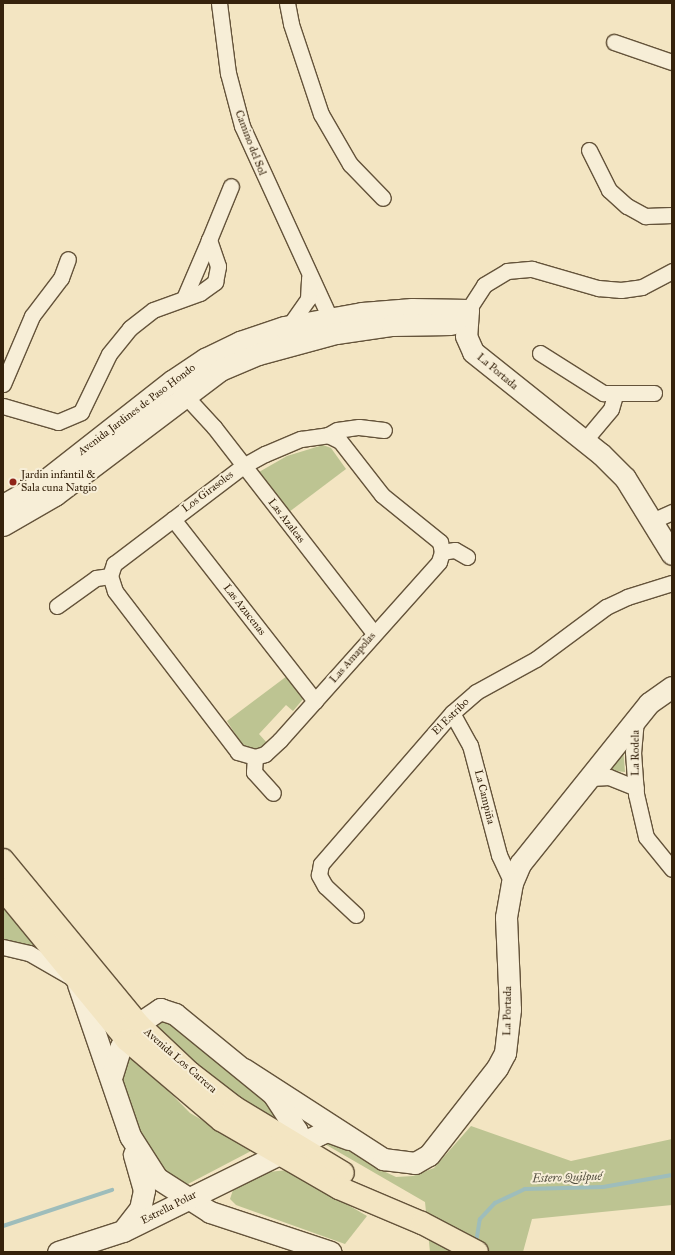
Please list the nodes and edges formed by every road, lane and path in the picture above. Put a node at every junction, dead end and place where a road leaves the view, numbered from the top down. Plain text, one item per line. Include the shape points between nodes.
1 (219, 3) edge
2 (287, 3) edge
3 (614, 42) dead end
4 (672, 62) edge
5 (589, 150) dead end
6 (231, 186) dead end
7 (383, 198) dead end
8 (672, 215) edge
9 (209, 240) junction
10 (68, 259) dead end
11 (672, 271) edge
12 (309, 276) junction
13 (185, 296) junction
14 (467, 317) junction
15 (289, 326) junction
16 (334, 326) junction
17 (540, 353) dead end
18 (3, 384) edge
19 (178, 388) junction
20 (654, 393) dead end
21 (615, 395) junction
22 (3, 406) edge
23 (384, 430) dead end
24 (328, 435) junction
25 (585, 440) junction
26 (240, 468) junction
27 (3, 505) edge
28 (663, 516) edge
29 (173, 519) junction
30 (3, 525) edge
31 (442, 552) junction
32 (672, 554) edge
33 (467, 557) dead end
34 (110, 576) junction
35 (672, 583) edge
36 (57, 606) dead end
37 (374, 633) junction
38 (672, 687) edge
39 (315, 701) junction
40 (452, 713) junction
41 (636, 719) junction
42 (255, 757) junction
43 (590, 778) junction
44 (636, 788) junction
45 (273, 793) dead end
46 (3, 860) edge
47 (672, 869) edge
48 (512, 883) junction
49 (3, 889) edge
50 (356, 915) dead end
51 (3, 947) edge
52 (76, 982) junction
53 (132, 1032) junction
54 (244, 1069) junction
55 (112, 1075) junction
56 (130, 1136) junction
57 (350, 1139) junction
58 (297, 1146) junction
59 (276, 1153) junction
60 (223, 1181) junction
61 (187, 1198) junction
62 (234, 1218) junction
63 (422, 1223) junction
64 (123, 1231) junction
65 (58, 1252) edge
66 (331, 1252) edge
67 (477, 1252) edge

1 - 12 street, Camino del Sol via 228,73 242,126
2 - 7 street via 290,24 321,114 350,164
3 - 4 street
5 - 8 street via 609,190 627,206 645,216
6 - 9 street
9 - 13 street
9 - 13 street via 218,266 215,282 200,293
10 - 18 street via 61,278 32,316
11 - 14 street via 642,287 621,290 598,288 532,269 507,271 484,285
12 - 15 street, Camino del Sol via 308,299
12 - 16 street, Camino del Sol
13 - 22 street via 153,310 130,328 109,354 86,405 75,418 58,422
14 - 16 street, Avenida Jardines de Paso Hondo via 412,309
14 - 25 street, La Portada via 466,336 473,352
15 - 16 street, Avenida Jardines de Paso Hondo
15 - 19 street, Avenida Jardines de Paso Hondo via 240,342 205,359
16 - 19 street, Avenida Jardines de Paso Hondo via 258,354
17 - 21 street via 603,393
19 - 26 street, Las Azaleas
19 - 27 street, Avenida Jardines de Paso Hondo via 43,482
19 - 30 street, Avenida Jardines de Paso Hondo via 55,495
20 - 21 street via 630,391
21 - 25 street via 612,409
23 - 24 street, Los Girasoles via 358,426 337,430
24 - 26 street, Los Girasoles via 301,439
24 - 31 street via 340,442 382,494 440,542
25 - 28 street, La Portada
26 - 29 street, Los Girasoles
26 - 37 street, Las Azaleas
28 - 32 street, La Portada
29 - 34 street, Los Girasoles via 114,564
29 - 39 street, Las Azucenas
31 - 33 street via 456,550
31 - 37 street, Las Amapolas via 439,562
34 - 36 street via 96,578
34 - 42 street via 114,591 238,752
35 - 40 street, El Estribo via 627,597 606,607 536,659 476,692
37 - 39 street, Las Amapolas
38 - 41 street, La Portada via 658,693
39 - 42 street, Las Amapolas via 270,749
40 - 48 street, La Campiña via 470,745 499,855
40 - 50 street, El Estribo via 322,864 320,875 325,886
41 - 43 street, La Portada
41 - 44 street, La Rodela via 633,752
42 - 45 street via 254,772
43 - 44 street, La Rodela via 609,776
43 - 48 street, La Portada via 531,848
44 - 47 street, La Rodela via 646,838
46 - 53 main road, Avenida Los Carrera
48 - 57 street, La Portada via 506,917 509,1035 497,1068 441,1144 421,1162 400,1164 383,1159
49 - 52 main road, Avenida Los Carrera
51 - 52 street via 29,952
52 - 53 main road, Avenida Los Carrera
52 - 55 street
53 - 54 street, La Portada via 160,1010 175,1014
53 - 55 street via 115,1060
53 - 58 main road, Avenida Los Carrera via 215,1093
53 - 59 main road, Avenida Los Carrera via 220,1120
54 - 57 street, La Portada via 330,1121
54 - 58 street, La Portada via 278,1101 297,1131
55 - 56 street
56 - 61 street via 157,1178
56 - 64 street via 144,1190 140,1209
57 - 58 street, Estrella Polar via 327,1131
58 - 59 street, Estrella Polar
58 - 63 main road, Avenida Los Carrera
59 - 60 street, Estrella Polar
59 - 63 main road, Avenida Los Carrera via 339,1188
60 - 61 street, Estrella Polar
60 - 62 street via 220,1205
61 - 62 street via 210,1212
61 - 64 street, Estrella Polar
62 - 66 street
63 - 67 main road, Avenida Los Carrera
64 - 65 street, Estrella Polar

